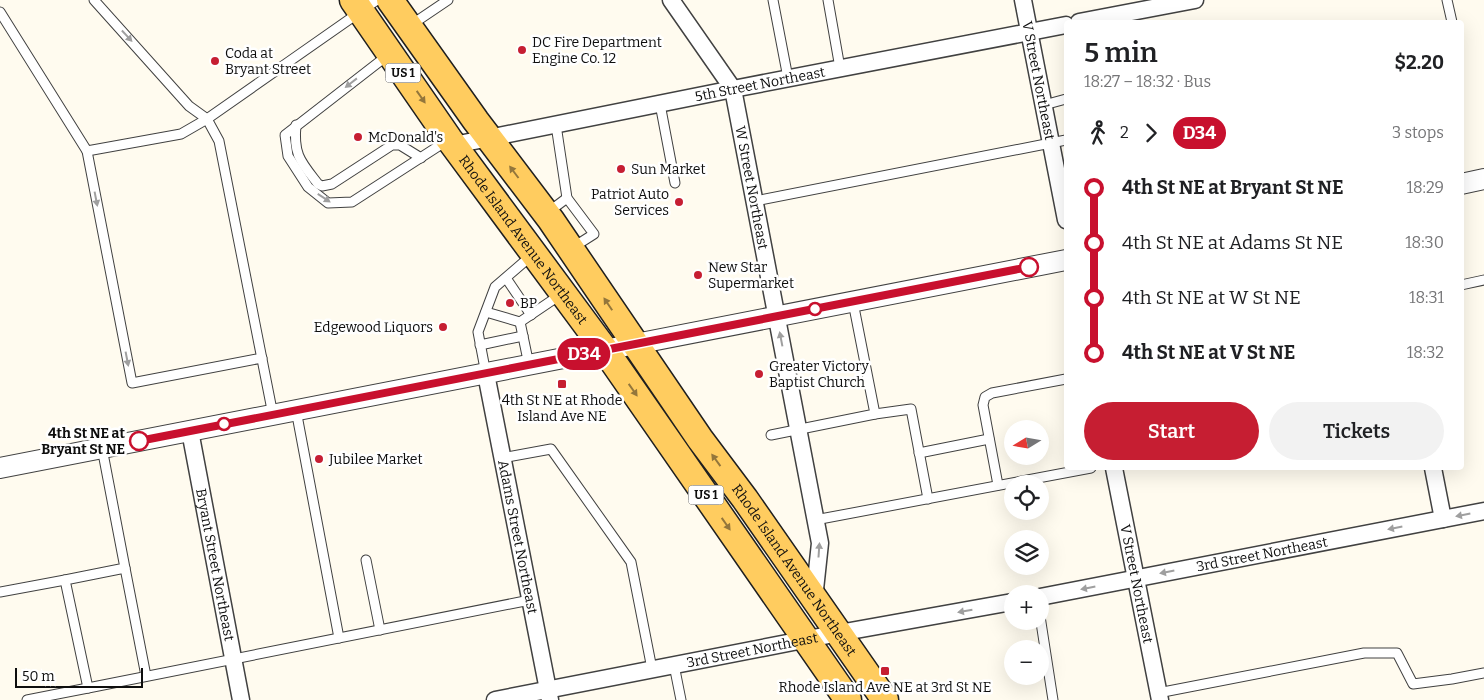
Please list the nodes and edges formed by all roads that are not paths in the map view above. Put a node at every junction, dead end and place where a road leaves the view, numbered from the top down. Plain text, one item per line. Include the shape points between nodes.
1 (94, 0) edge
2 (390, 0) edge
3 (448, 0) edge
4 (671, 0) edge
5 (773, 0) edge
6 (828, 0) edge
7 (1023, 0) edge
8 (1195, 0) edge
9 (1447, 0) edge
10 (363, 4) edge
11 (0, 12) edge
12 (1090, 20) edge
13 (1452, 20) edge
14 (1064, 25) edge
15 (409, 26) junction
16 (1030, 32) junction
17 (390, 53) junction
18 (840, 68) junction
19 (788, 78) junction
20 (733, 89) junction
21 (1064, 100) edge
22 (660, 104) junction
23 (1044, 105) junction
24 (207, 119) junction
25 (556, 125) junction
26 (296, 126) junction
27 (489, 138) junction
28 (452, 142) junction
29 (1059, 142) edge
30 (87, 151) junction
31 (421, 158) junction
32 (1484, 179) edge
33 (675, 183) dead end
34 (1464, 183) edge
35 (566, 198) junction
36 (1064, 198) edge
37 (754, 201) junction
38 (546, 214) junction
39 (570, 250) junction
40 (533, 254) junction
41 (1064, 260) edge
42 (506, 278) junction
43 (1484, 280) edge
44 (1464, 283) edge
45 (562, 293) junction
46 (854, 302) junction
47 (486, 312) junction
48 (531, 315) junction
49 (777, 316) junction
50 (520, 322) junction
51 (522, 336) junction
52 (480, 344) junction
53 (636, 344) junction
54 (605, 350) junction
55 (262, 358) junction
56 (529, 365) junction
57 (486, 374) junction
58 (1064, 378) edge
59 (296, 410) junction
60 (875, 414) junction
61 (273, 415) junction
62 (798, 430) junction
63 (190, 431) junction
64 (771, 435) dead end
65 (989, 439) junction
66 (102, 448) junction
67 (919, 453) junction
68 (502, 458) junction
69 (0, 468) edge
70 (1080, 470) edge
71 (1114, 470) edge
72 (1433, 470) edge
73 (998, 485) junction
74 (928, 499) junction
75 (1484, 511) edge
76 (1443, 519) junction
77 (815, 520) junction
78 (366, 560) dead end
79 (125, 568) junction
80 (1136, 579) junction
81 (65, 580) junction
82 (0, 592) edge
83 (1049, 596) edge
84 (814, 599) junction
85 (530, 600) junction
86 (1004, 603) edge
87 (380, 630) junction
88 (1042, 630) edge
89 (839, 634) junction
90 (339, 638) junction
91 (806, 640) junction
92 (234, 659) junction
93 (674, 665) junction
94 (652, 669) junction
95 (1484, 673) edge
96 (146, 676) junction
97 (88, 688) junction
98 (548, 695) edge
99 (1159, 696) edge
100 (27, 700) edge
101 (241, 700) edge
102 (495, 700) edge
103 (681, 700) edge
104 (848, 700) edge
105 (885, 700) edge
106 (1053, 700) edge

1 -> 24 lane via 190,106
2 - 15 main road, Rhode Island Avenue Northeast / US 1
3 - 15 lane
4 - 20 street, W Street Northeast
5 - 19 lane
6 - 18 lane
7 - 16 street, V Street Northeast
8 - 12 street
9 - 13 lane
10 - 17 main road, Rhode Island Avenue Northeast / US 1
10 - 24 lane
11 - 30 lane
14 - 16 street, 5th Street Northeast
15 - 27 main road, Rhode Island Avenue Northeast / US 1
16 - 18 street, 5th Street Northeast
16 - 23 street, V Street Northeast
17 -> 26 lane
17 -> 28 main road, Rhode Island Avenue Northeast / US 1
18 - 19 street, 5th Street Northeast
19 - 20 street, 5th Street Northeast
20 - 22 street, 5th Street Northeast
20 - 37 street, W Street Northeast
21 - 23 lane
22 - 25 street, 5th Street Northeast
22 - 33 lane
23 - 29 street, V Street Northeast
24 - 30 lane via 181,134
24 - 55 lane via 219,141
25 - 27 street, 5th Street Northeast
25 - 35 lane
26 - 31 lane via 295,149 301,162 322,186 332,184 392,145 400,145
26 -> 31 lane via 285,135 288,156 308,187 328,203 352,202
27 - 28 street, 5th Street Northeast
38 -> 27 main road, Rhode Island Avenue Northeast / US 1
28 - 31 lane
28 - 40 main road, Rhode Island Avenue Northeast / US 1
29 - 36 street, V Street Northeast
29 - 37 lane
30 -> 55 lane via 132,383
32 - 34 street
35 - 38 lane
35 - 39 lane via 594,234
37 - 49 street, W Street Northeast
38 - 39 main road, Rhode Island Avenue Northeast / US 1
53 -> 39 main road, Rhode Island Avenue Northeast / US 1
40 - 42 lane
40 - 45 main road, Rhode Island Avenue Northeast / US 1
41 - 46 street
42 - 47 lane via 495,287
42 - 48 lane
43 - 44 lane
45 - 48 lane
45 - 54 main road, Rhode Island Avenue Northeast / US 1
46 - 49 street
46 - 60 lane
47 - 50 lane
47 - 52 lane via 478,332
48 - 50 lane
49 - 53 street
62 -> 49 street, W Street Northeast
50 - 51 lane
51 - 52 lane
51 - 56 lane
52 - 57 lane
53 - 54 street
84 -> 53 main road, Rhode Island Avenue Northeast / US 1
54 - 56 street
54 -> 91 main road, Rhode Island Avenue Northeast / US 1
55 - 61 lane
56 - 57 street
57 - 59 street
57 - 68 street, Adams Street Northeast
58 - 65 lane via 985,397 983,405
59 - 61 street
59 - 90 lane
60 - 62 lane
60 - 67 lane via 911,409
61 - 63 street
62 - 64 lane
62 - 77 street, W Street Northeast
63 - 66 street
63 - 92 street, Bryant Street Northeast
65 - 67 lane
65 - 73 lane
66 - 69 street
66 - 79 lane
67 - 74 lane
68 - 85 street, Adams Street Northeast
68 - 94 lane via 550,449 597,514 631,562
70 - 73 lane
71 - 80 street, V Street Northeast
72 - 76 street
73 - 74 lane
74 - 77 lane
75 -> 76 street, 3rd Street Northeast
76 -> 80 street, 3rd Street Northeast
84 -> 77 street, W Street Northeast via 820,543
78 - 87 lane
79 - 81 lane
79 - 96 lane
80 -> 83 street, 3rd Street Northeast
80 - 99 street, V Street Northeast
81 - 82 lane
81 - 97 lane
84 - 89 main road, Rhode Island Avenue Northeast / US 1
85 - 87 lane
85 - 98 street, Adams Street Northeast
86 -> 89 street, 3rd Street Northeast
87 - 90 lane
88 - 106 lane
89 - 91 street, 3rd Street Northeast
89 - 105 main road, Rhode Island Avenue Northeast / US 1
90 - 92 lane
91 - 93 street, 3rd Street Northeast
91 - 104 main road, Rhode Island Avenue Northeast / US 1
92 - 96 lane
92 - 101 street, Bryant Street Northeast
93 - 94 street, 3rd Street Northeast
93 - 103 lane
94 - 98 street, 3rd Street Northeast
95 - 99 lane via 1413,684 1397,653 1364,652
96 - 97 lane
97 - 100 lane
98 - 102 street, 3rd Street Northeast

